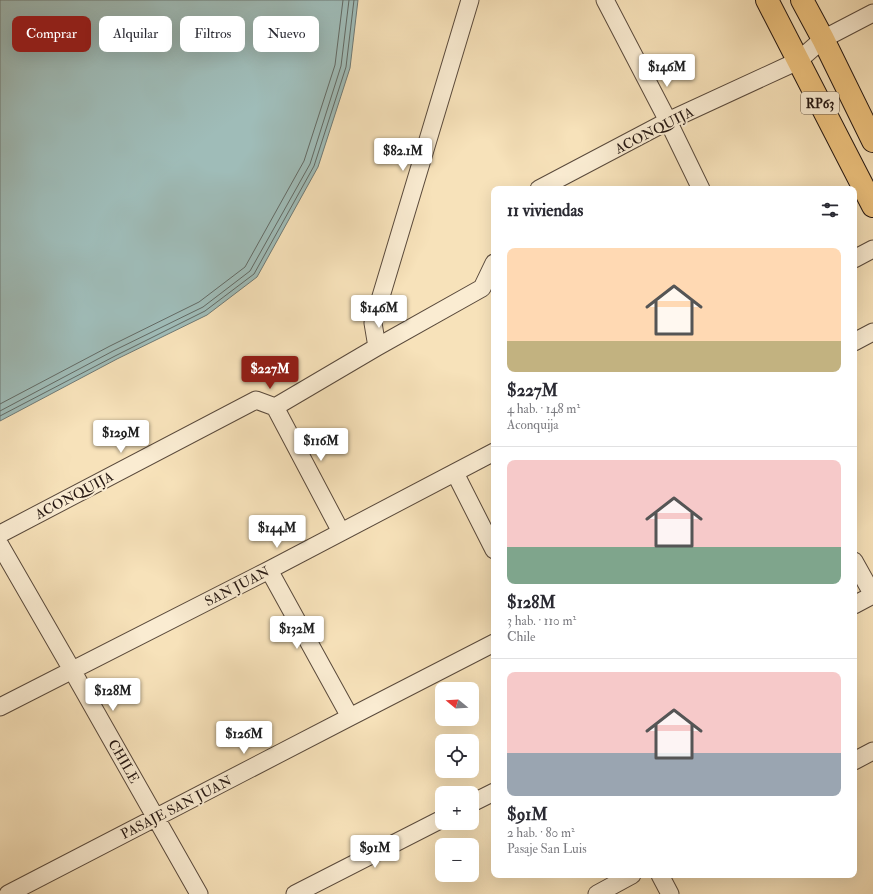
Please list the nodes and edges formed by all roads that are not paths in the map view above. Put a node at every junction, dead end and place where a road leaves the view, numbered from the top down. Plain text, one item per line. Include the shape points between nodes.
1 (470, 0) edge
2 (605, 0) edge
3 (767, 0) edge
4 (802, 0) edge
5 (873, 13) edge
6 (823, 39) junction
7 (798, 61) junction
8 (668, 121) junction
9 (873, 141) edge
10 (545, 186) edge
11 (700, 186) edge
12 (873, 206) edge
13 (873, 249) edge
14 (857, 257) edge
15 (491, 269) edge
16 (873, 332) edge
17 (857, 340) edge
18 (377, 347) junction
19 (275, 406) junction
20 (491, 454) edge
21 (455, 472) junction
22 (341, 532) junction
23 (0, 534) edge
24 (491, 544) edge
25 (0, 545) edge
26 (857, 566) edge
27 (269, 570) junction
28 (873, 595) edge
29 (857, 603) edge
30 (491, 646) edge
31 (72, 670) junction
32 (0, 707) edge
33 (350, 717) junction
34 (873, 751) edge
35 (857, 759) edge
36 (491, 794) edge
37 (479, 800) edge
38 (156, 817) junction
39 (435, 823) edge
40 (626, 878) edge
41 (662, 878) edge
42 (8, 894) edge
43 (199, 894) edge
44 (295, 894) edge
45 (597, 894) edge
46 (670, 894) edge

1 - 18 street via 373,323
2 - 8 street
3 - 7 main road, RP63
4 - 6 main road, RP63
5 - 6 street, ACONQUIJA
6 - 7 street, ACONQUIJA
6 - 9 main road, RP63
7 - 8 street, ACONQUIJA
7 - 12 main road, RP63
8 - 10 street, ACONQUIJA
8 - 11 street
13 - 14 street
15 - 18 street via 482,288
16 - 17 street
18 - 19 street
19 - 22 street
19 - 23 street, ACONQUIJA via 256,400
20 - 21 street, SAN JUAN
21 - 22 street, SAN JUAN
21 - 24 street
22 - 27 street, SAN JUAN
25 - 31 street, CHILE
26 - 28 street
27 - 31 street, SAN JUAN
27 - 33 street
28 - 29 street
30 - 33 street, PASAJE SAN JUAN
31 - 32 street, SAN JUAN
31 - 38 street, CHILE
33 - 38 street, PASAJE SAN JUAN
34 - 35 street
36 - 37 street
38 - 42 street, PASAJE SAN JUAN
38 - 43 street, CHILE
39 - 44 street
40 - 45 street
41 - 46 street

